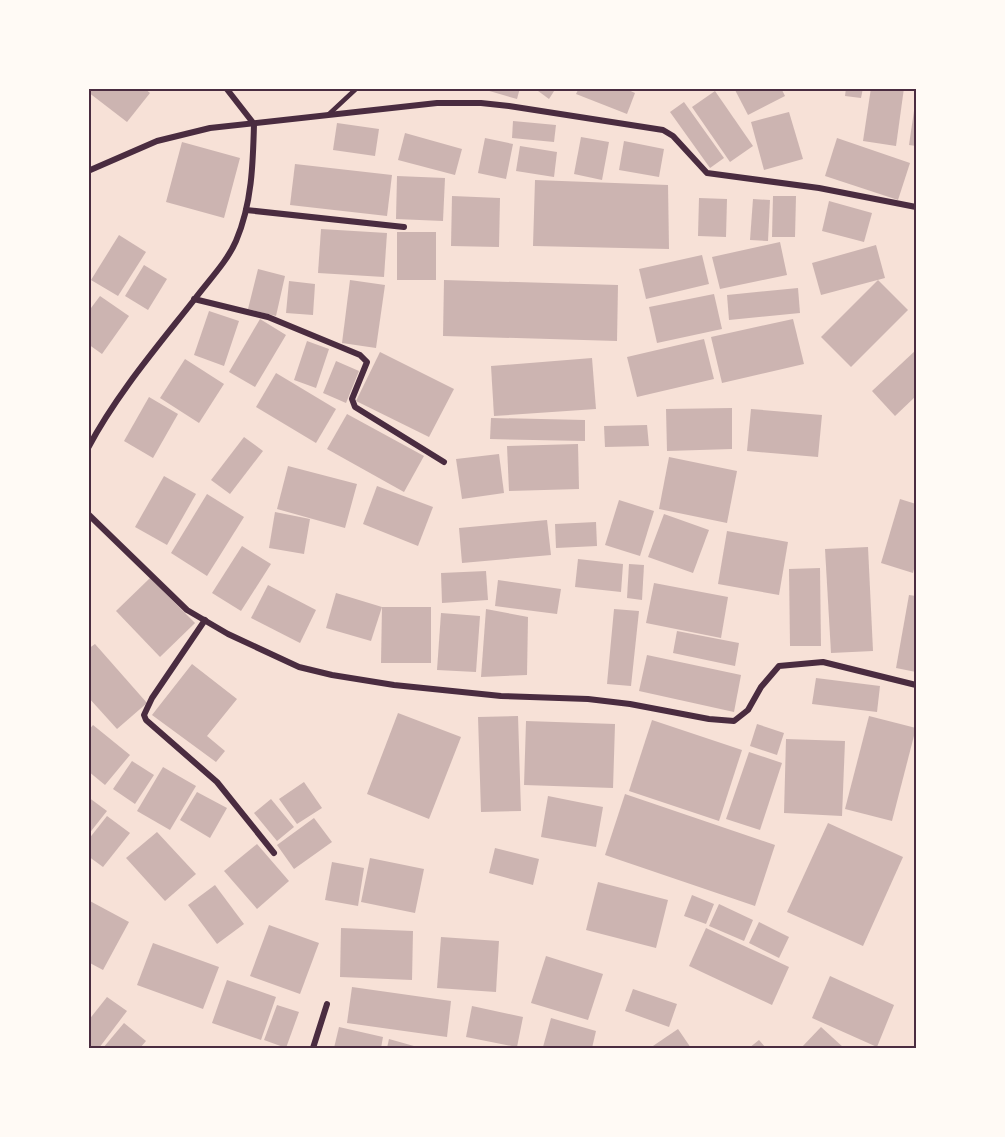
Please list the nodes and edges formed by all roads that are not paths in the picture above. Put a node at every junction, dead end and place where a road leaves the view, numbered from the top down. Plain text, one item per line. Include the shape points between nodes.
1 (226, 88) edge
2 (357, 88) edge
3 (328, 115) junction
4 (254, 124) junction
5 (88, 171) edge
6 (916, 207) edge
7 (246, 210) junction
8 (404, 227) dead end
9 (194, 299) junction
10 (88, 448) edge
11 (444, 462) dead end
12 (88, 514) edge
13 (205, 620) junction
14 (916, 685) edge
15 (274, 853) dead end
16 (327, 1004) dead end
17 (313, 1048) edge

1 - 4 street
2 - 3 lane
3 - 4 street
3 - 6 street via 437,103 480,103 663,130 707,173 819,188
4 - 5 street via 210,128 157,141
4 - 7 street
7 - 8 street
7 - 9 street via 236,241
9 - 10 street
9 - 11 street via 276,320 360,355 367,362 352,399 355,407
12 - 13 street via 187,610
13 - 14 street via 298,667 332,675 467,693 588,699 709,719 734,721 747,710 779,666 823,662
13 - 15 street via 144,715 217,782
16 - 17 street

